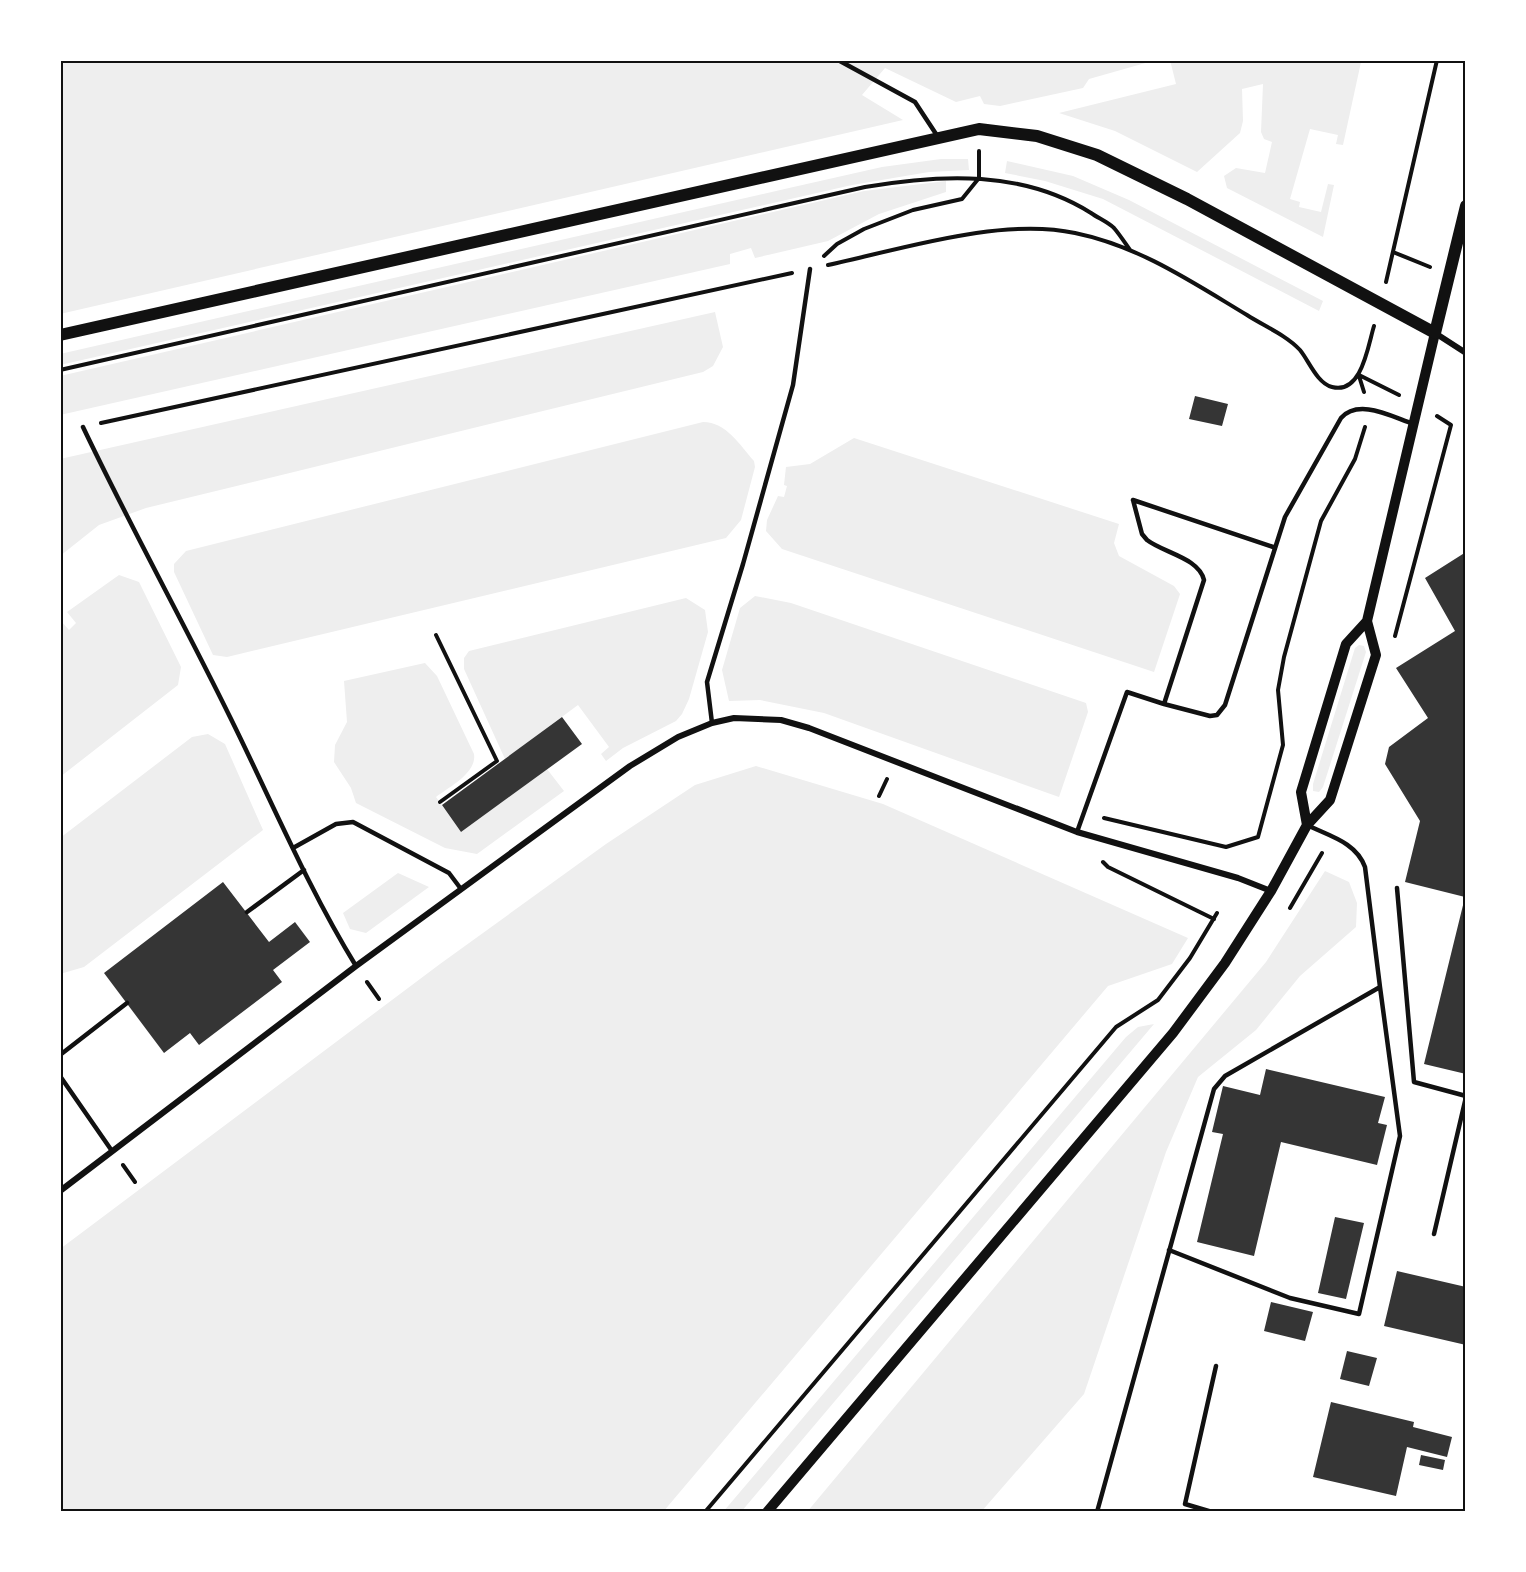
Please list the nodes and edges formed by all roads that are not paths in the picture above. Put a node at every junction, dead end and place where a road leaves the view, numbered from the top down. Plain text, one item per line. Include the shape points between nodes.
1 (838, 60) edge
2 (938, 137) junction
3 (1466, 206) edge
4 (810, 269) road end
5 (1435, 333) junction
6 (60, 335) edge
7 (1466, 353) edge
8 (1414, 424) junction
9 (83, 427) road end
10 (1273, 547) junction
11 (1367, 621) junction
12 (1164, 704) junction
13 (712, 723) junction
14 (1307, 825) junction
15 (1077, 832) junction
16 (293, 848) junction
17 (304, 870) junction
18 (1397, 888) dead end
19 (460, 889) junction
20 (1271, 891) junction
21 (247, 912) dead end
22 (356, 966) junction
23 (1380, 987) junction
24 (127, 1003) dead end
25 (60, 1055) edge
26 (60, 1076) edge
27 (1466, 1096) edge
28 (112, 1151) junction
29 (60, 1191) edge
30 (1434, 1234) dead end
31 (1169, 1250) junction
32 (1216, 1366) dead end
33 (767, 1512) edge
34 (1096, 1512) edge
35 (1212, 1512) edge

1 - 2 lane via 915,102
2 - 5 main road via 979,129 1037,136 1097,155 1187,199
2 - 6 main road
3 - 5 main road
4 - 13 lane via 793,385 707,682
5 - 7 street
5 - 8 street
8 - 10 lane via 1370,411 1351,410 1341,418 1285,517
8 - 11 street
9 - 16 lane
10 - 12 lane via 1221,711 1210,716
10 - 12 lane via 1133,500 1142,534 1154,546 1194,565 1202,571 1204,580
11 - 14 street via 1346,644 1301,792
11 - 14 street via 1376,656 1330,800
12 - 15 lane via 1127,692
13 - 15 street via 758,717 809,728
13 - 19 street via 678,737 630,766
14 - 20 street
14 - 23 lane via 1354,848 1361,857
15 - 20 street
16 - 17 lane
16 - 19 lane via 336,824 353,822 449,873
17 - 21 lane
17 - 22 lane
18 - 27 lane via 1414,1082
19 - 22 street
20 - 33 street via 1225,963 1173,1033
22 - 28 street
23 - 31 lane via 1218,1082
23 - 31 lane via 1400,1136 1359,1314 1290,1298
24 - 25 lane
26 - 28 lane
27 - 30 lane
28 - 29 street
31 - 34 lane
32 - 35 lane via 1185,1504

